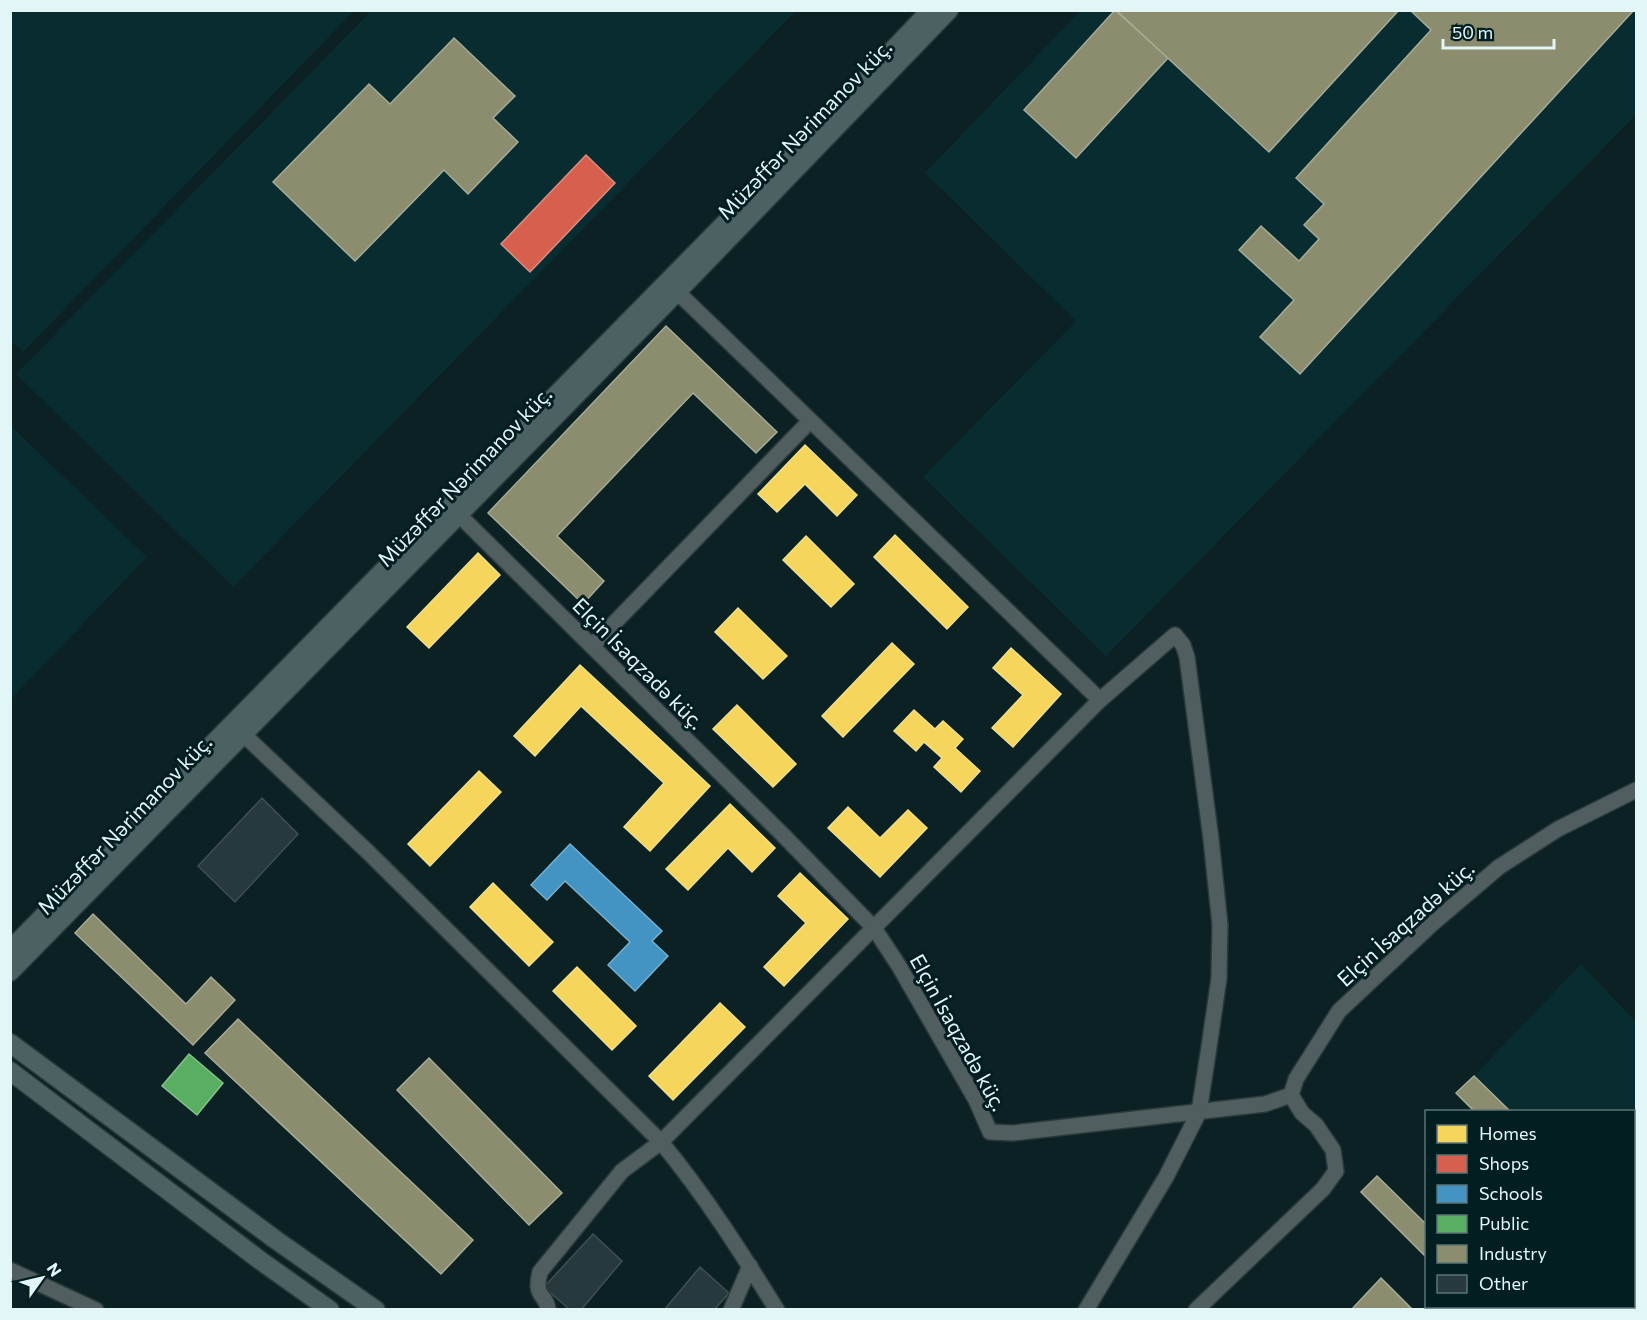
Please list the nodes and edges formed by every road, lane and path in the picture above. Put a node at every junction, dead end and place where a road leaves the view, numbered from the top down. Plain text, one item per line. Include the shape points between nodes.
1 (930, 10) edge
2 (949, 10) edge
3 (672, 287) junction
4 (810, 421) junction
5 (454, 509) junction
6 (592, 646) junction
7 (1100, 700) junction
8 (243, 734) junction
9 (1636, 790) edge
10 (874, 928) junction
11 (12, 966) edge
12 (10, 1043) edge
13 (10, 1071) edge
14 (1291, 1095) junction
15 (1198, 1112) junction
16 (661, 1142) junction
17 (276, 1240) junction
18 (261, 1261) junction
19 (750, 1266) junction
20 (10, 1270) edge
21 (96, 1310) edge
22 (330, 1310) edge
23 (376, 1310) edge
24 (548, 1310) edge
25 (731, 1310) edge
26 (777, 1310) edge
27 (1086, 1310) edge
28 (1196, 1310) edge

1 - 3 main road
2 - 3 main road, Müzəffər Nərimanov küç.
3 - 4 street
3 - 5 main road
4 - 6 street
4 - 7 street
5 - 6 street, Elçin İsaqzadə küç.
5 - 8 main road, Müzəffər Nərimanov küç.
5 - 11 main road
6 - 10 street, Elçin İsaqzadə küç.
7 - 10 street
7 - 15 street via 1175,635 1183,645 1220,925 1219,978
8 - 11 main road, Müzəffər Nərimanov küç.
8 - 16 street
9 - 14 street, Elçin İsaqzadə küç. via 1558,829 1499,867 1432,924 1339,1011 1296,1078
10 - 15 street, Elçin İsaqzadə küç. via 970,1089 990,1132 1013,1133
10 - 16 street
12 - 17 main road
13 - 18 main road
14 - 15 street, Elçin İsaqzadə küç. via 1265,1104
14 - 28 street via 1333,1150 1336,1171 1323,1189
15 - 27 street via 1166,1177
16 - 19 street
16 - 24 street via 622,1171 540,1272 539,1294
17 - 18 main road
17 - 23 main road
18 - 22 main road
19 - 25 street
19 - 26 street
20 - 21 street

